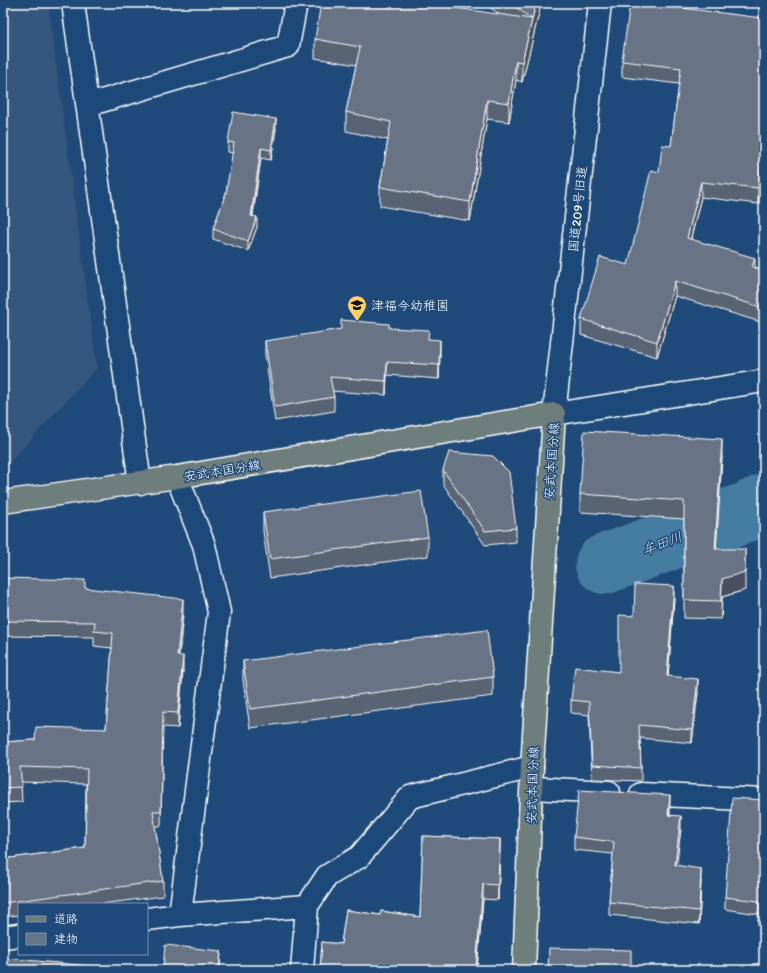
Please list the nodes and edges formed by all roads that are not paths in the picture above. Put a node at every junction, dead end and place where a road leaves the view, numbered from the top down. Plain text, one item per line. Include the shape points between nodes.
1 (73, 3) edge
2 (296, 3) edge
3 (600, 3) edge
4 (88, 105) junction
5 (764, 382) edge
6 (554, 414) junction
7 (177, 477) junction
8 (140, 483) junction
9 (3, 502) edge
10 (532, 778) junction
11 (764, 800) edge
12 (308, 906) junction
13 (180, 915) junction
14 (148, 919) edge
15 (18, 935) edge
16 (3, 937) edge
17 (302, 970) edge
18 (524, 970) edge

1 - 4 street
2 - 4 street via 288,46
3 - 6 street, 国道209号旧道
4 - 8 street
5 - 6 street
6 - 7 main road, 安武本国分線
6 - 10 main road, 安武本国分線
7 - 8 main road, 安武本国分線
7 - 13 street via 204,545 219,612
8 - 9 main road, 安武本国分線
10 - 11 street
10 - 12 street via 410,797 359,857 327,876
10 - 18 main road, 安武本国分線
12 - 13 street
12 - 17 street
13 - 14 street
15 - 16 street

